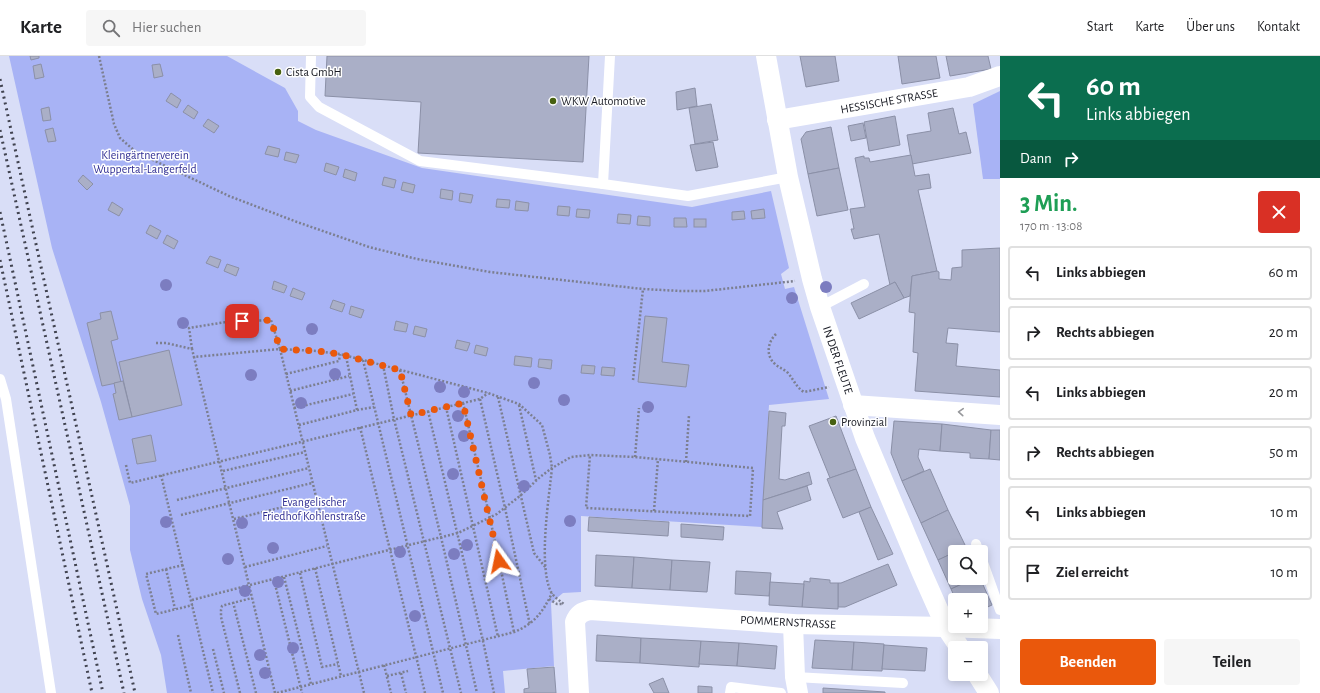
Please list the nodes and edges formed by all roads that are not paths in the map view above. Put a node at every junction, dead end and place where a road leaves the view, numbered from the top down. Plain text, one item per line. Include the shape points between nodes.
1 (311, 56) edge
2 (610, 56) edge
3 (766, 56) edge
4 (1000, 76) edge
5 (777, 120) junction
6 (788, 177) junction
7 (603, 184) junction
8 (864, 284) dead end
9 (820, 307) junction
10 (0, 379) edge
11 (853, 405) junction
12 (1000, 415) edge
13 (988, 577) edge
14 (1000, 610) edge
15 (793, 624) junction
16 (946, 626) junction
17 (1000, 630) edge
18 (956, 641) edge
19 (981, 681) edge
20 (903, 683) dead end
21 (796, 685) edge
22 (51, 693) edge
23 (579, 693) edge
24 (730, 693) edge
25 (781, 693) edge
26 (989, 693) edge

1 - 7 lane via 310,97 319,108 420,161
2 - 7 lane
3 - 5 street, IN DER FLEUTE
4 - 5 street, HESSISCHE STRASSE via 969,87
5 - 6 street, IN DER FLEUTE
6 - 7 lane via 688,196
6 - 9 street, IN DER FLEUTE
8 - 9 lane
9 - 11 street, IN DER FLEUTE
10 - 22 lane via 6,399
12 -> 11 street
11 - 16 street, IN DER FLEUTE
13 - 14 lane
15 - 16 street, POMMERNSTRASSE
15 - 21 street
15 - 23 street, POMMERNSTRASSE via 570,610 575,622
16 - 17 street, POMMERNSTRASSE
16 - 18 street, IN DER FLEUTE
19 - 26 street
20 - 21 lane
24 - 25 lane via 730,687

